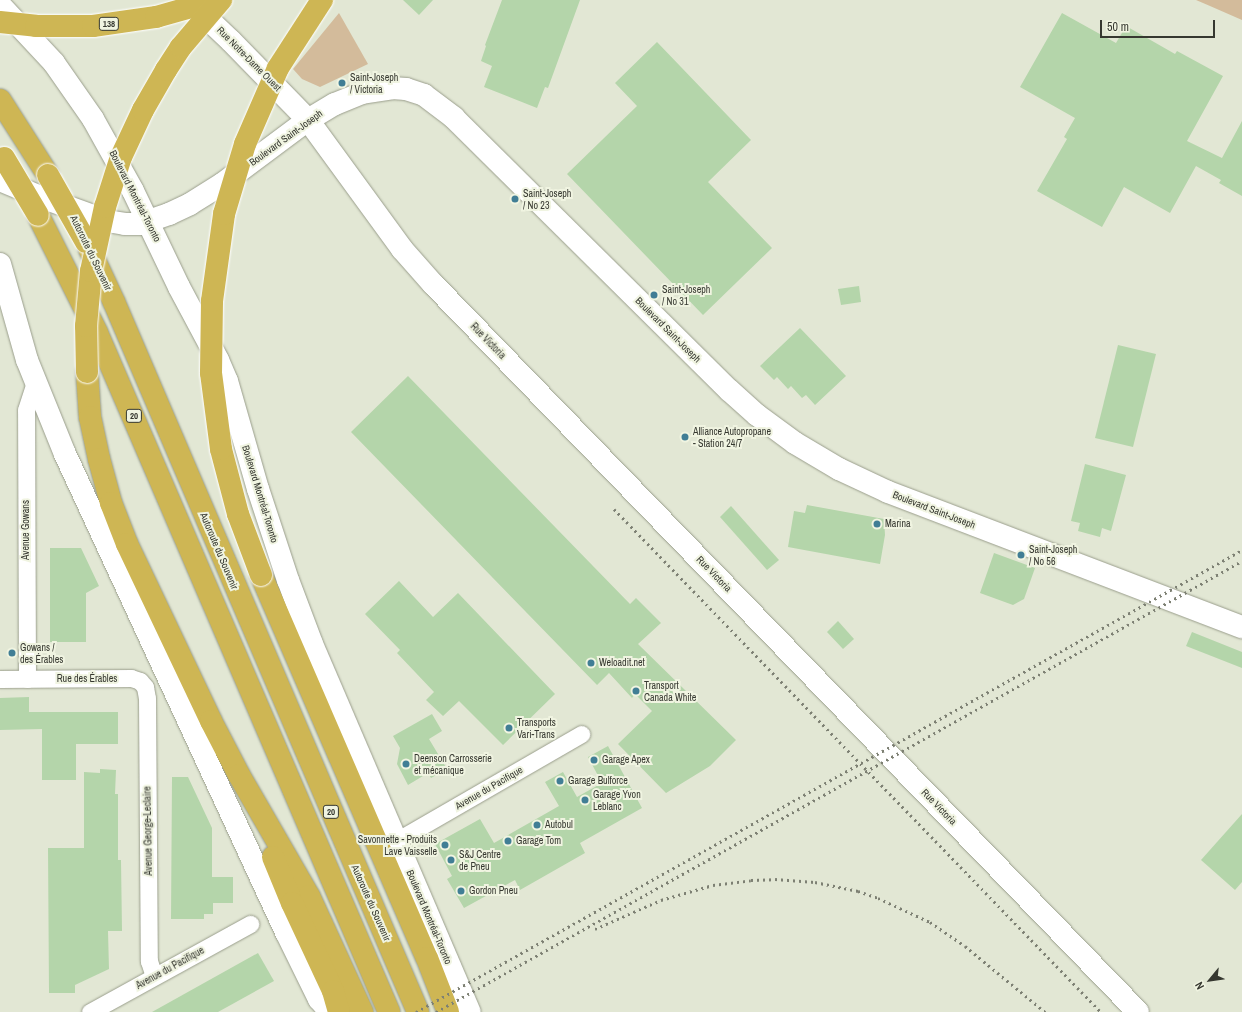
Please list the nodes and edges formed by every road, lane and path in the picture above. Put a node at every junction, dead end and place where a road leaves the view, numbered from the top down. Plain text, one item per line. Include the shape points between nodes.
1 (187, 0) edge
2 (216, 0) edge
3 (221, 0) edge
4 (322, 0) edge
5 (0, 5) edge
6 (0, 22) edge
7 (0, 100) edge
8 (308, 120) junction
9 (2, 155) edge
10 (0, 180) edge
11 (148, 222) junction
12 (0, 264) edge
13 (35, 382) junction
14 (1242, 627) edge
15 (0, 679) edge
16 (27, 679) junction
17 (171, 684) junction
18 (144, 685) junction
19 (581, 734) dead end
20 (239, 775) junction
21 (396, 841) junction
22 (250, 924) dead end
23 (154, 976) junction
24 (90, 1012) edge
25 (330, 1012) edge
26 (339, 1012) edge
27 (362, 1012) edge
28 (388, 1012) edge
29 (418, 1012) edge
30 (448, 1012) edge
31 (470, 1012) edge
32 (1138, 1012) edge

1 - 8 main road, Rue Notre-Dame Ouest via 232,41
2 - 6 highway, 138, bridge via 156,17 93,26 36,26
3 - 20 highway, bridge via 185,42 166,70 132,131 121,157 95,245 86,326 87,386 99,459 121,531
4 - 30 highway, bridge via 278,68 245,144 224,214 212,301 211,374 221,448 238,514 261,575
5 - 11 main road, Boulevard Montréal-Toronto via 54,63 80,99 106,139
7 - 29 highway, Autoroute du Souvenir / 20, bridge via 48,175 86,242 125,327
8 - 11 main road, Boulevard Saint-Joseph via 203,196 181,209
8 - 14 main road, Boulevard Saint-Joseph via 335,104 368,91 392,88 406,89 424,95 459,122 729,390 795,443 839,469 882,489
8 - 32 main road, Rue Victoria via 415,264
9 - 28 highway, 20, bridge via 38,215 97,333
10 - 11 main road, Boulevard Saint-Joseph via 107,221 125,224
11 - 21 main road, Boulevard Montréal-Toronto via 222,369 292,593 332,694
12 - 13 main road
13 - 16 street, Avenue Gowans via 26,410
13 - 17 main road via 83,494
15 - 16 street, Rue des Érables
16 - 18 street, Rue des Érables via 131,678
17 - 18 street, Rue des Érables
17 - 25 main road via 302,965 319,999
18 - 23 street, Avenue George-Leclaire via 147,698 149,961
19 - 21 street, Avenue du Pacifique
20 - 26 highway via 292,903 333,991
20 - 27 highway via 308,896
21 - 31 main road, Boulevard Montréal-Toronto
22 - 23 street, Avenue du Pacifique
23 - 24 street, Avenue du Pacifique

